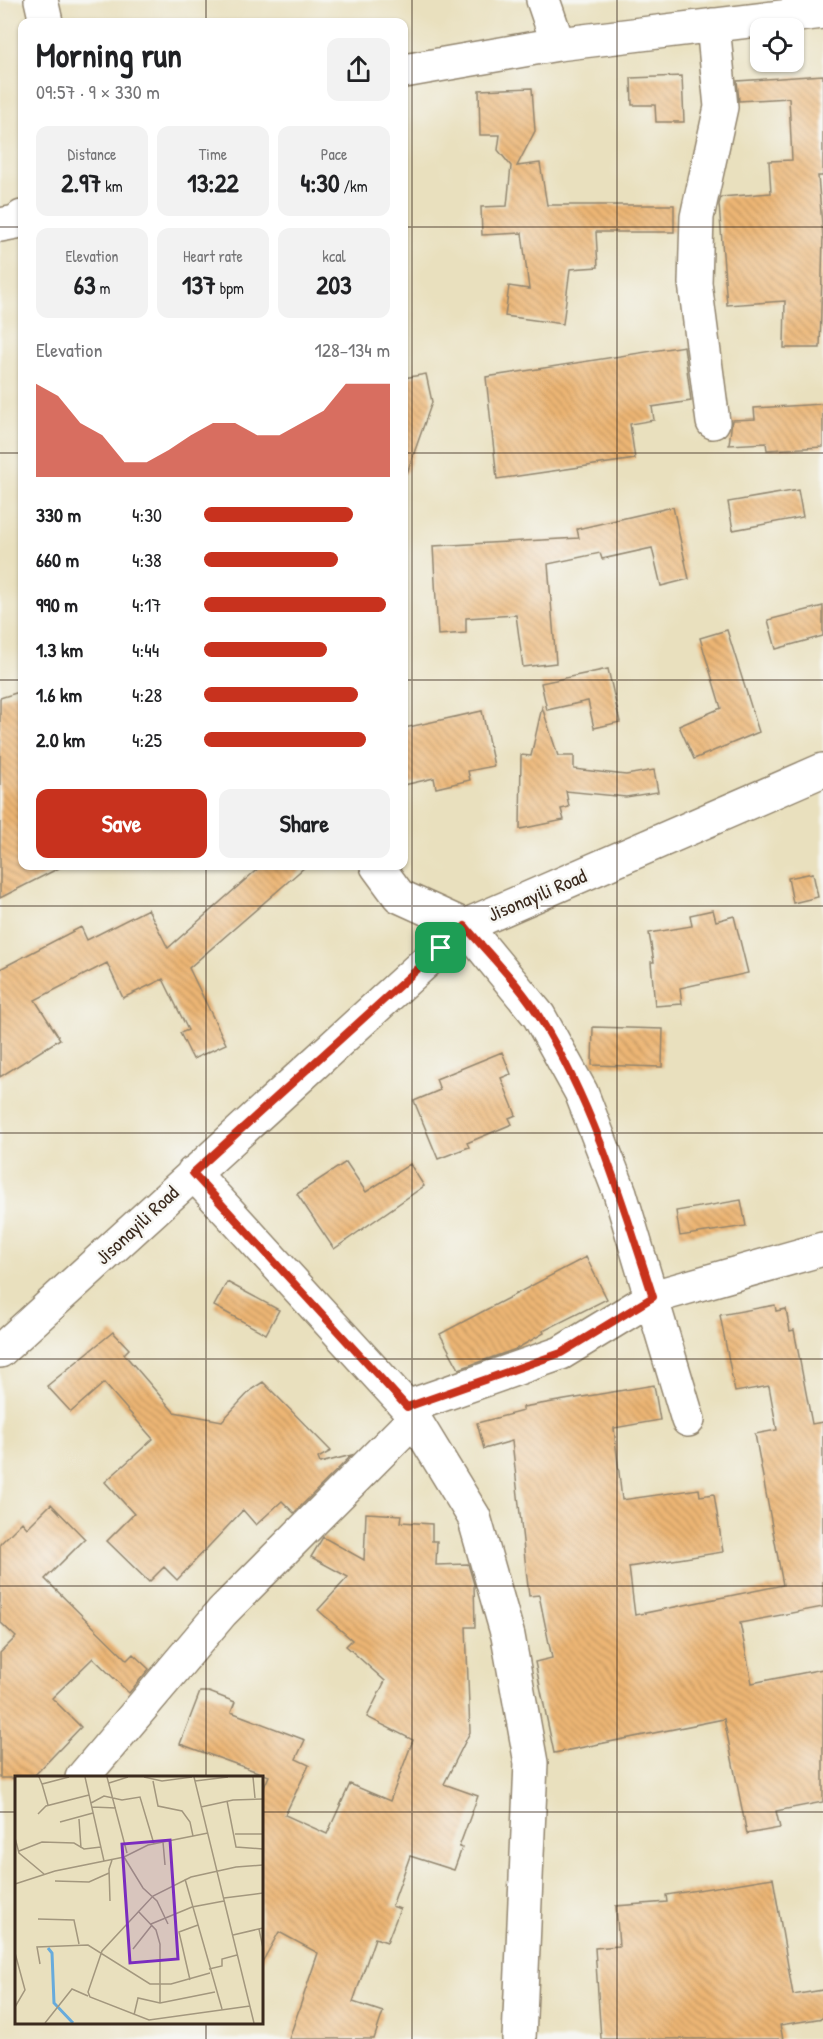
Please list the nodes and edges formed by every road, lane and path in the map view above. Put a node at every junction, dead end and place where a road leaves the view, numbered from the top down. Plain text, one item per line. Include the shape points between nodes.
1 (41, 0) edge
2 (543, 0) edge
3 (767, 10) edge
4 (823, 12) edge
5 (45, 18) edge
6 (713, 25) junction
7 (558, 44) junction
8 (408, 70) edge
9 (712, 422) dead end
10 (823, 770) edge
11 (380, 870) edge
12 (465, 926) junction
13 (193, 1173) junction
14 (823, 1249) edge
15 (653, 1297) junction
16 (0, 1350) edge
17 (410, 1413) junction
18 (688, 1420) dead end
19 (84, 1776) edge
20 (519, 2039) edge

1 - 5 street
2 - 7 street
3 - 4 street
3 - 6 street
6 - 7 street
6 - 9 street via 721,107 697,217 695,283
7 - 8 street
10 - 12 street, Jisonayili Road
11 - 12 street via 399,896
12 - 13 street, Jisonayili Road
12 - 15 street via 539,1016 581,1092 620,1193
13 - 16 street, Jisonayili Road
13 - 17 street
14 - 15 street
15 - 17 street via 561,1353
15 - 18 street
17 - 19 street via 222,1612
17 - 20 street via 474,1517 508,1636 529,1751

